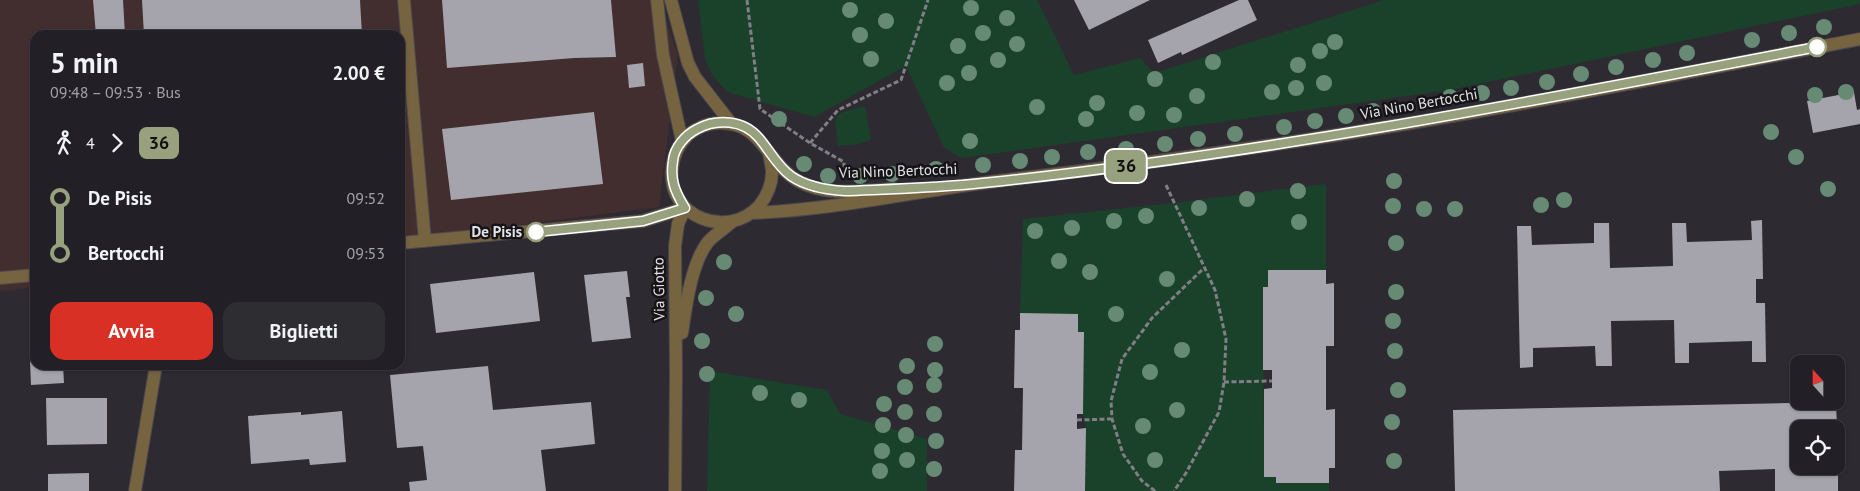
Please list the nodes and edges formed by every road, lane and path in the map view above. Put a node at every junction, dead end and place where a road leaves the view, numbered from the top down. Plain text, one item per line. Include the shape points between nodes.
1 (404, 0) edge
2 (657, 0) edge
3 (671, 0) edge
4 (747, 0) edge
5 (928, 0) edge
6 (1860, 39) edge
7 (730, 122) junction
8 (682, 141) junction
9 (810, 143) junction
10 (769, 153) junction
11 (844, 170) dead end
12 (981, 184) junction
13 (1166, 185) dead end
14 (685, 208) junction
15 (752, 213) junction
16 (732, 222) junction
17 (425, 242) junction
18 (405, 243) edge
19 (1204, 268) junction
20 (30, 275) edge
21 (0, 278) edge
22 (155, 370) edge
23 (676, 372) junction
24 (1272, 381) dead end
25 (1224, 382) junction
26 (1112, 419) junction
27 (1077, 420) dead end
28 (135, 491) edge
29 (675, 491) edge
30 (1155, 491) edge
31 (1174, 491) edge

1 - 17 street
2 - 8 street via 662,55
3 - 7 street via 688,63
4 - 9 path via 760,109
5 - 9 path via 901,80 838,110
6 - 12 street, Via Nino Bertocchi via 1412,123
7 - 8 street via 697,128
7 - 10 street, Via Nino Bertocchi via 753,133
8 - 14 street via 673,158 671,175 675,191
9 - 11 path via 844,162
10 - 12 street, Via Nino Bertocchi via 789,175 823,189 845,191
10 - 15 street, Via Nino Bertocchi via 772,170 770,188
12 - 15 street, Via Nino Bertocchi via 787,212
13 - 19 path
14 - 16 street, Via Nino Bertocchi via 704,220
14 - 17 street via 643,221
14 - 23 street, Via Giotto via 678,224 675,246
15 - 16 street, Via Nino Bertocchi
16 - 23 street, Via Giotto via 708,242 697,264
17 - 18 street
19 - 25 path via 1215,290 1226,339
19 - 26 path via 1152,318 1122,359 1111,402
20 - 21 street
22 - 28 street
23 - 29 street, Via Giotto
24 - 25 path
25 - 31 path via 1219,412
26 - 27 path
26 - 30 path via 1123,454 1142,481

